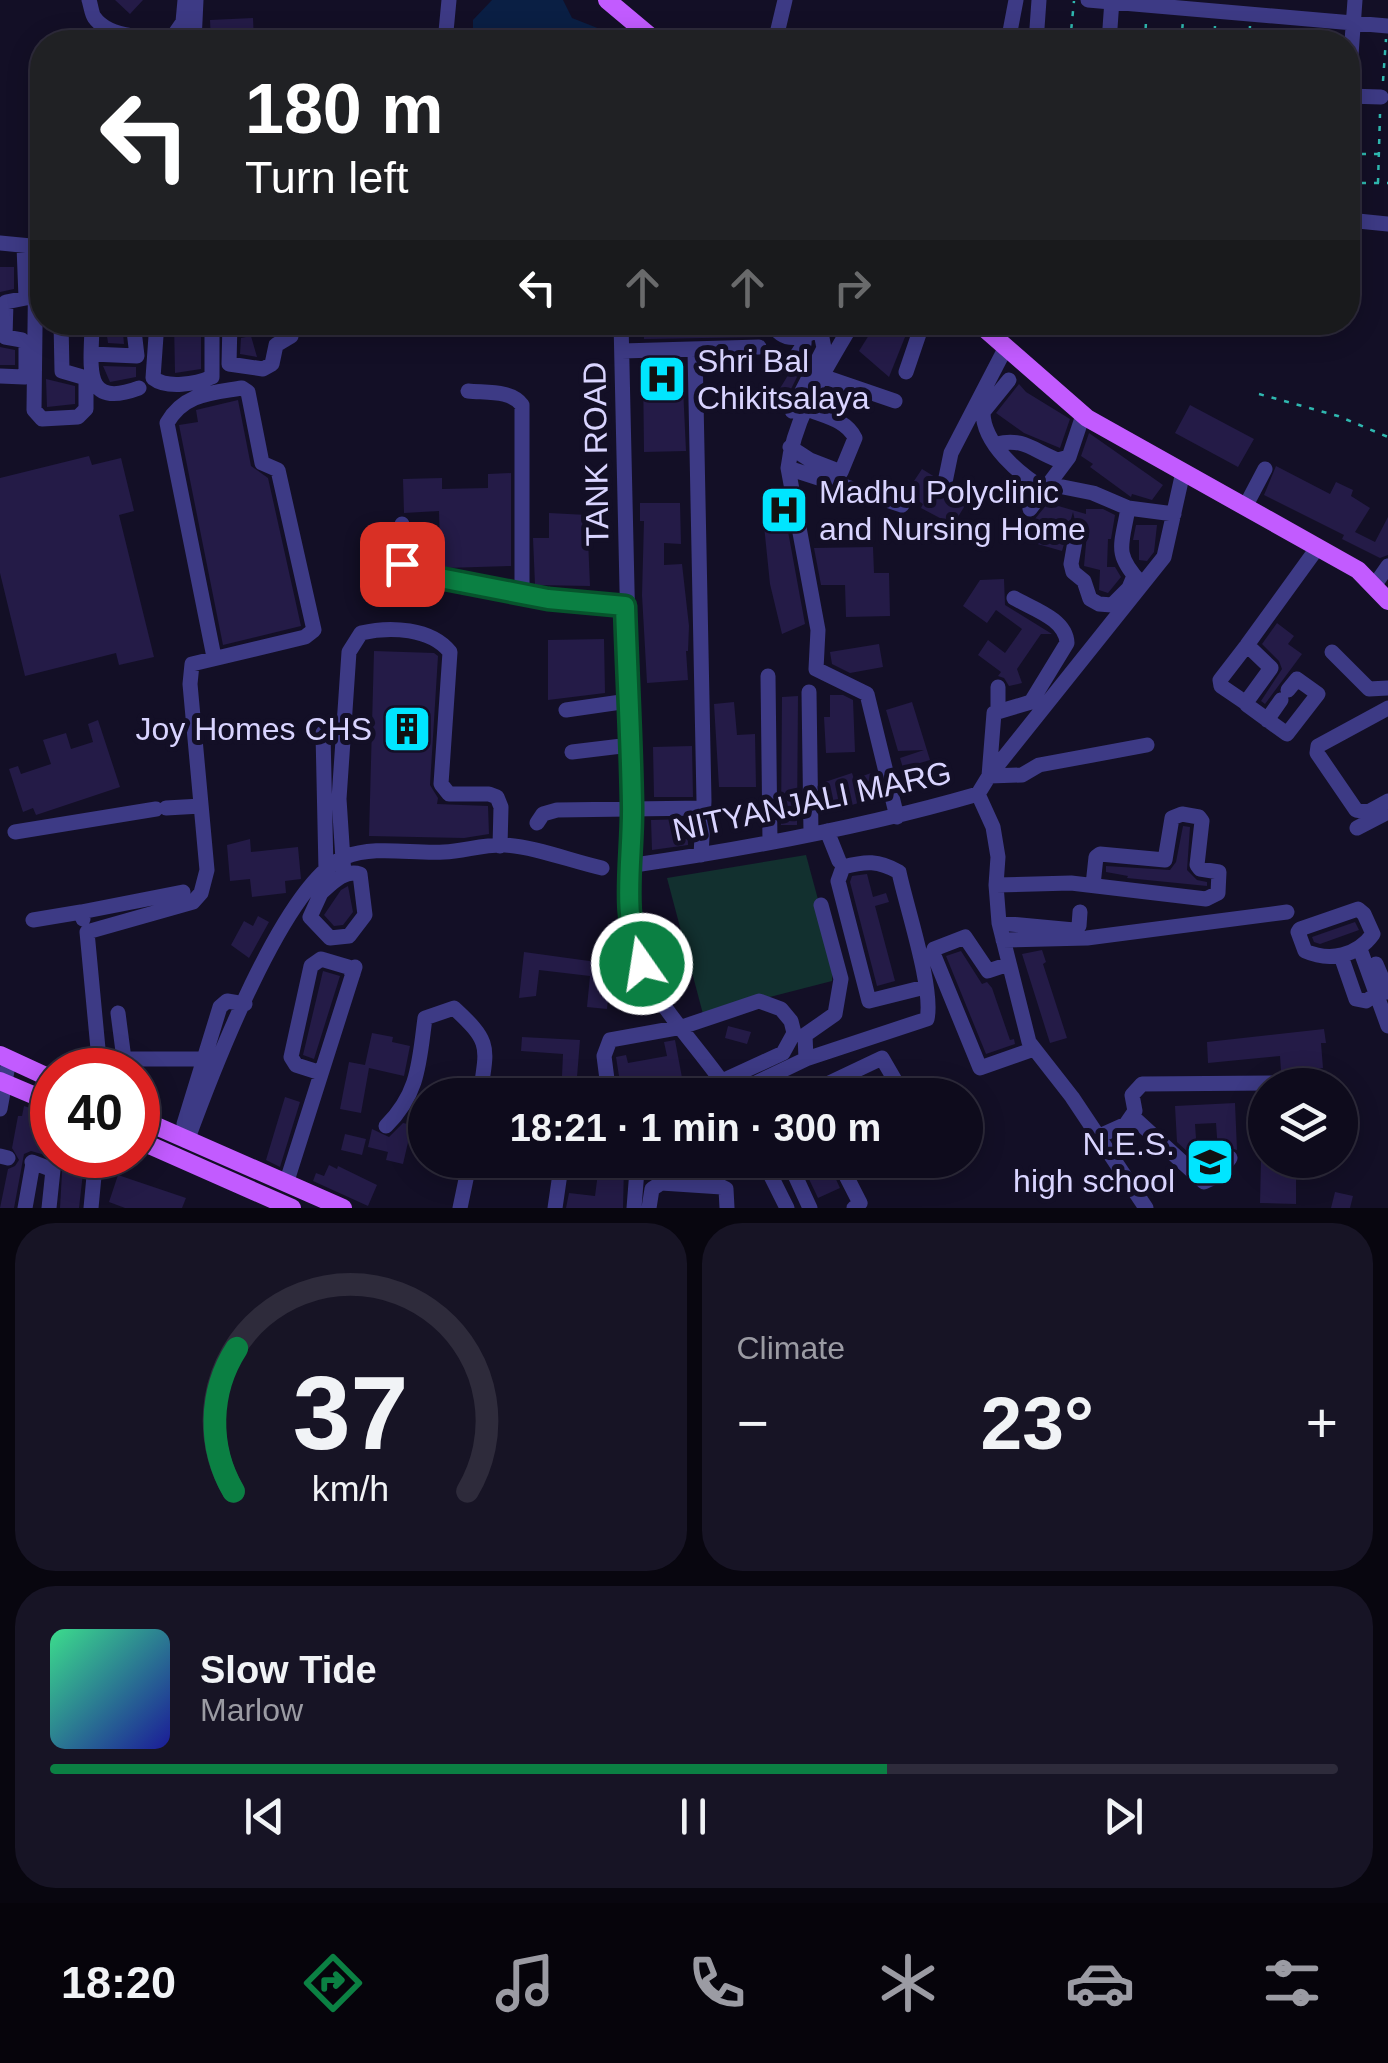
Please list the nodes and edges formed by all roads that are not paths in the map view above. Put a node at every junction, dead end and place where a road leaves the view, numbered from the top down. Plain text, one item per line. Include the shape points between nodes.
1 (90, 0) edge
2 (185, 0) edge
3 (196, 0) edge
4 (448, 0) edge
5 (607, 0) edge
6 (785, 0) edge
7 (1016, 0) edge
8 (1040, 0) edge
9 (1088, 0) edge
10 (1355, 0) edge
11 (1112, 1) edge
12 (1353, 22) junction
13 (1388, 26) edge
14 (115, 30) edge
15 (177, 30) edge
16 (195, 30) edge
17 (446, 30) edge
18 (639, 30) edge
19 (779, 30) edge
20 (1010, 30) edge
21 (1037, 30) edge
22 (1110, 30) edge
23 (1352, 30) edge
24 (1360, 96) edge
25 (1381, 97) dead end
26 (1360, 221) edge
27 (1388, 224) edge
28 (0, 243) edge
29 (30, 247) edge
30 (30, 272) edge
31 (37, 335) edge
32 (61, 335) edge
33 (92, 335) edge
34 (135, 335) edge
35 (156, 335) edge
36 (212, 335) edge
37 (230, 335) edge
38 (291, 335) edge
39 (621, 335) edge
40 (809, 335) edge
41 (818, 335) edge
42 (853, 335) edge
43 (919, 335) edge
44 (990, 335) edge
45 (759, 347) dead end
46 (1005, 349) junction
47 (694, 350) junction
48 (622, 351) junction
49 (92, 354) junction
50 (792, 361) dead end
51 (926, 368) dead end
52 (0, 376) edge
53 (822, 376) junction
54 (1009, 380) dead end
55 (139, 388) dead end
56 (468, 392) dead end
57 (895, 401) dead end
58 (799, 410) junction
59 (1082, 415) junction
60 (997, 444) junction
61 (790, 447) junction
62 (1069, 457) junction
63 (1266, 469) dead end
64 (791, 470) junction
65 (1182, 472) junction
66 (944, 487) dead end
67 (1063, 487) dead end
68 (1046, 490) junction
69 (902, 504) dead end
70 (1245, 507) junction
71 (1128, 508) junction
72 (1030, 509) dead end
73 (1174, 514) junction
74 (402, 524) dead end
75 (1076, 536) dead end
76 (1318, 547) junction
77 (1388, 566) edge
78 (1138, 580) junction
79 (1374, 586) junction
80 (522, 594) junction
81 (1014, 598) dead end
82 (1388, 601) edge
83 (625, 606) junction
84 (1247, 645) junction
85 (1332, 652) dead end
86 (214, 657) junction
87 (768, 676) dead end
88 (998, 687) dead end
89 (1388, 688) edge
90 (809, 692) dead end
91 (628, 702) junction
92 (1246, 703) junction
93 (1388, 708) edge
94 (566, 710) dead end
95 (998, 711) junction
96 (1267, 720) junction
97 (323, 732) dead end
98 (1147, 745) dead end
99 (630, 746) junction
100 (572, 752) dead end
101 (988, 776) junction
102 (978, 794) junction
103 (1388, 801) edge
104 (201, 806) junction
105 (704, 808) junction
106 (632, 810) junction
107 (1388, 812) edge
108 (898, 817) junction
109 (537, 823) dead end
110 (1357, 828) dead end
111 (15, 832) dead end
112 (819, 832) junction
113 (770, 842) junction
114 (427, 843) dead end
115 (500, 843) junction
116 (700, 856) junction
117 (343, 858) junction
118 (839, 861) dead end
119 (628, 866) junction
120 (602, 868) dead end
121 (996, 885) junction
122 (1093, 886) junction
123 (318, 890) junction
124 (183, 892) dead end
125 (821, 905) dead end
126 (81, 912) junction
127 (1080, 912) dead end
128 (1287, 912) dead end
129 (32, 920) dead end
130 (999, 923) junction
131 (87, 932) junction
132 (1003, 940) junction
133 (1366, 950) junction
134 (1340, 956) junction
135 (1010, 964) junction
136 (1381, 985) edge
137 (925, 988) junction
138 (245, 1004) junction
139 (118, 1013) dead end
140 (1388, 1026) edge
141 (682, 1027) junction
142 (98, 1048) edge
143 (122, 1048) edge
144 (1034, 1049) junction
145 (5, 1058) edge
146 (204, 1059) junction
147 (806, 1059) junction
148 (160, 1062) edge
149 (30, 1069) edge
150 (322, 1073) junction
151 (415, 1078) edge
152 (482, 1078) edge
153 (606, 1078) edge
154 (719, 1078) edge
155 (746, 1078) edge
156 (758, 1078) edge
157 (840, 1078) edge
158 (894, 1078) edge
159 (3, 1082) edge
160 (1248, 1084) edge
161 (30, 1094) edge
162 (408, 1100) edge
163 (0, 1109) edge
164 (1132, 1116) junction
165 (386, 1126) dead end
166 (160, 1128) edge
167 (1097, 1137) junction
168 (183, 1139) junction
169 (160, 1150) edge
170 (1230, 1158) dead end
171 (94, 1178) edge
172 (466, 1178) edge
173 (559, 1178) edge
174 (636, 1178) edge
175 (773, 1178) edge
176 (796, 1178) edge
177 (847, 1178) edge
178 (286, 1184) junction
179 (288, 1207) edge
180 (26, 1208) edge
181 (49, 1208) edge
182 (91, 1208) edge
183 (342, 1208) edge
184 (460, 1208) edge
185 (555, 1208) edge
186 (634, 1208) edge
187 (649, 1208) edge
188 (727, 1208) edge
189 (788, 1208) edge
190 (810, 1208) edge
191 (854, 1208) edge
192 (1146, 1208) edge

1 - 14 street via 94,17
2 - 15 street
3 - 16 street
4 - 17 street
5 - 18 main road
6 - 19 street
7 - 20 street
8 - 21 street
9 - 11 street
10 - 12 street
11 - 12 street
11 - 22 street
12 - 13 street
12 - 23 street
24 - 25 street
26 - 27 street
28 - 29 street
30 - 52 street via 26,298 6,302 5,322 7,339 24,341 26,374
31 - 32 street via 34,410 42,419 78,417 86,409 86,378 62,371
33 - 49 street
34 - 49 street via 136,356
35 - 36 street via 153,378 164,385 212,377
37 - 38 street via 229,364 262,369
39 - 48 street, TANK ROAD
40 - 50 street
41 - 58 street via 824,348
42 - 53 street
43 - 51 street via 909,364
44 - 46 main road
45 - 47 street
46 - 59 main road
46 - 66 street via 951,452
47 - 48 street
47 - 105 street
48 - 83 street, TANK ROAD
49 - 55 street via 98,390 118,396
53 - 57 street
53 - 58 street
54 - 60 street via 982,412
56 - 80 street via 508,395 522,405
58 - 61 street
58 - 61 street via 854,433 848,475
59 - 62 street
59 - 65 main road
60 - 62 street via 1024,442 1058,460
60 - 68 street via 1017,473
61 - 64 street
62 - 68 street
63 - 70 street
64 - 69 street
64 - 108 street via 818,630 816,668 867,694
65 - 70 main road
65 - 73 street, NITYANJALI MARG
67 - 71 street
68 - 72 street
70 - 76 main road
71 - 73 street
71 - 78 street via 1121,553
73 - 78 street, NITYANJALI MARG via 1164,557
74 - 80 street via 406,570
75 - 78 street via 1071,564 1090,599 1112,605
76 - 79 main road
76 - 84 street
77 - 79 street
78 - 101 street, NITYANJALI MARG
79 - 82 main road
80 - 83 street
81 - 95 street via 1057,622 1068,643 1031,702
83 - 91 street, TANK ROAD
84 - 92 street via 1271,668
84 - 92 street via 1220,680
85 - 89 street via 1369,689
86 - 86 street via 305,637 314,626 278,470 262,463 242,388 193,397 168,423
86 - 104 street via 192,664 190,684
87 - 113 street
88 - 95 street
90 - 112 street
91 - 94 street
91 - 99 street, TANK ROAD
92 - 96 street
93 - 103 street via 1330,737 1317,752 1356,810 1368,812
95 - 101 street
96 - 96 street via 1289,734 1318,694 1297,679
97 - 123 street
98 - 101 street via 1039,765 1022,775
99 - 100 street
99 - 106 street, TANK ROAD
101 - 102 street, NITYANJALI MARG
102 - 108 street, NITYANJALI MARG
102 - 121 street via 993,827
104 - 111 street
104 - 131 street via 207,870 193,902
105 - 106 street
105 - 116 street
106 - 109 street via 556,810
106 - 119 street, TANK ROAD
107 - 110 street
108 - 112 street, NITYANJALI MARG
112 - 113 street, NITYANJALI MARG
112 - 118 street
113 - 116 street, NITYANJALI MARG
114 - 115 street
115 - 117 street
115 - 117 street via 497,797 449,794 441,784 450,652 429,634 376,630 361,633 349,652 339,799
115 - 120 street
116 - 119 street, NITYANJALI MARG
117 - 123 street
119 - 141 street, TANK ROAD via 632,942 652,987
121 - 122 street
121 - 130 street
122 - 122 street via 1100,854 1165,860 1172,818 1182,814 1202,821 1197,865 1221,878 1218,893 1206,898
123 - 138 street via 260,968
124 - 126 street
125 - 147 street via 841,990 835,1014 805,1035
126 - 129 street
126 - 131 street
127 - 130 street via 1074,930
128 - 132 street via 1087,938
130 - 132 street
131 - 142 street
132 - 135 street
133 - 134 street
133 - 134 street via 1373,934 1361,910 1298,932 1308,954
133 - 136 street
134 - 136 street via 1356,998 1366,1001
135 - 144 street
135 - 144 street via 988,971 964,937 933,953 980,1068
136 - 140 street
137 - 137 street via 898,872 882,862 843,867 838,881 868,1001
137 - 147 street via 927,1019
138 - 146 street via 220,1006
138 - 168 street
139 - 143 street
141 - 153 street via 607,1042
141 - 154 street, TANK ROAD
141 - 155 street via 759,1002 788,1016 794,1034 784,1053
144 - 167 street
145 - 149 main road
145 - 159 street
146 - 148 street
146 - 168 street
147 - 156 street
150 - 150 street via 354,971 321,959 310,966 291,1057
150 - 178 street
151 - 152 street via 425,1018 454,1008 480,1031
157 - 158 street via 882,1058
159 - 161 main road
159 - 163 street
160 - 164 street via 1142,1084 1132,1095
162 - 165 street
164 - 167 street
164 - 170 street via 1204,1182
166 - 168 main road
167 - 192 street
168 - 178 main road
169 - 179 main road
171 - 182 street
172 - 184 street
173 - 185 street
174 - 186 street
175 - 189 street
176 - 190 street
177 - 191 street via 860,1203
178 - 183 main road
180 - 181 street via 33,1162 53,1170
187 - 188 street via 652,1188 661,1183 722,1187

